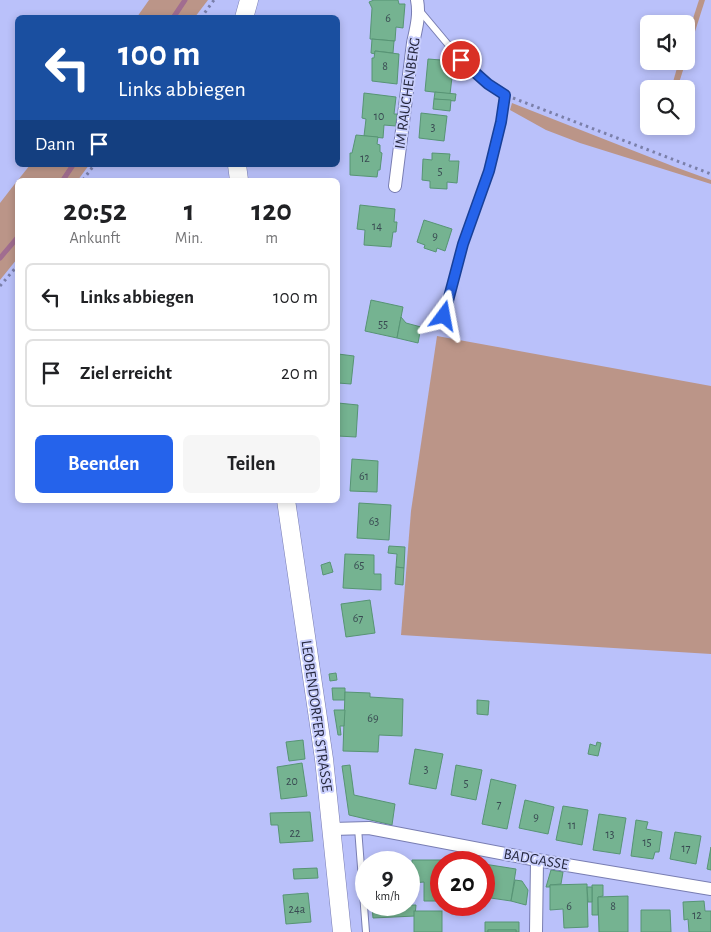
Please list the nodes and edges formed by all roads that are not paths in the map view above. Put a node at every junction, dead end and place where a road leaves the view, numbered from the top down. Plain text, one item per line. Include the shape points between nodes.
1 (249, 0) edge
2 (418, 5) edge
3 (245, 15) edge
4 (394, 186) dead end
5 (444, 316) dead end
6 (286, 503) edge
7 (358, 828) junction
8 (332, 829) junction
9 (537, 860) junction
10 (711, 890) edge
11 (342, 932) edge
12 (366, 932) edge
13 (536, 932) edge

1 - 3 main road
2 - 4 street, IM RAUCHENBERG
2 - 5 lane via 461,60 505,95 493,158 463,244
6 - 8 main road, LEOBENDORFER STRASSE
7 - 8 street, BADGASSE
7 - 9 street, BADGASSE
7 - 12 lane
8 - 11 main road, LEOBENDORFER STRASSE
9 - 10 street, BADGASSE
9 - 13 street

